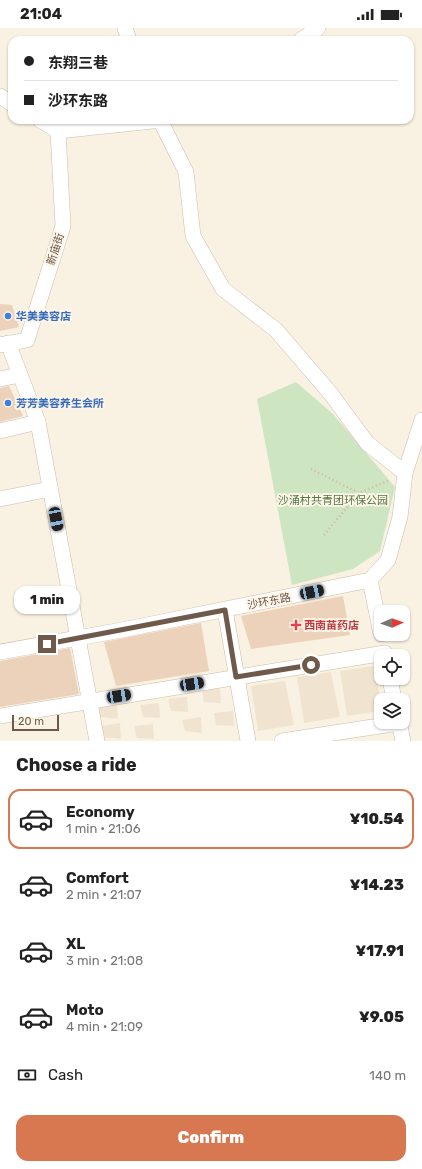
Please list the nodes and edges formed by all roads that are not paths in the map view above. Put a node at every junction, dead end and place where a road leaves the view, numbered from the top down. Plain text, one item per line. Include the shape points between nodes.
1 (318, 28) edge
2 (306, 36) edge
3 (47, 124) edge
4 (124, 124) edge
5 (163, 124) edge
6 (58, 131) junction
7 (4, 344) edge
8 (20, 375) junction
9 (0, 379) edge
10 (422, 420) edge
11 (38, 422) junction
12 (0, 431) edge
13 (405, 473) junction
14 (50, 489) junction
15 (0, 499) edge
16 (370, 580) junction
17 (375, 605) edge
18 (225, 610) junction
19 (78, 638) junction
20 (0, 652) edge
21 (374, 656) edge
22 (236, 677) junction
23 (90, 701) junction
24 (0, 716) edge
25 (374, 726) edge
26 (400, 729) edge
27 (97, 741) edge
28 (248, 741) edge
29 (282, 741) edge
30 (403, 741) edge

1 - 2 street
3 - 6 street
4 - 6 street
5 - 13 street via 186,172 193,236 224,289 276,330 331,394 366,443
6 - 7 street, 新庙街 via 63,226 27,340
7 - 8 street
8 - 9 street
8 - 11 street
10 - 13 street
11 - 12 street
11 - 14 street
13 - 16 street via 400,517 388,560
14 - 15 street
14 - 19 street
16 - 17 street
16 - 18 street, 沙环东路
18 - 19 street, 沙环东路
18 - 22 street
19 - 20 street, 沙环东路
19 - 23 street
21 - 22 street
22 - 23 street
22 - 28 street
23 - 24 street
23 - 27 street
25 - 29 street
26 - 30 street

